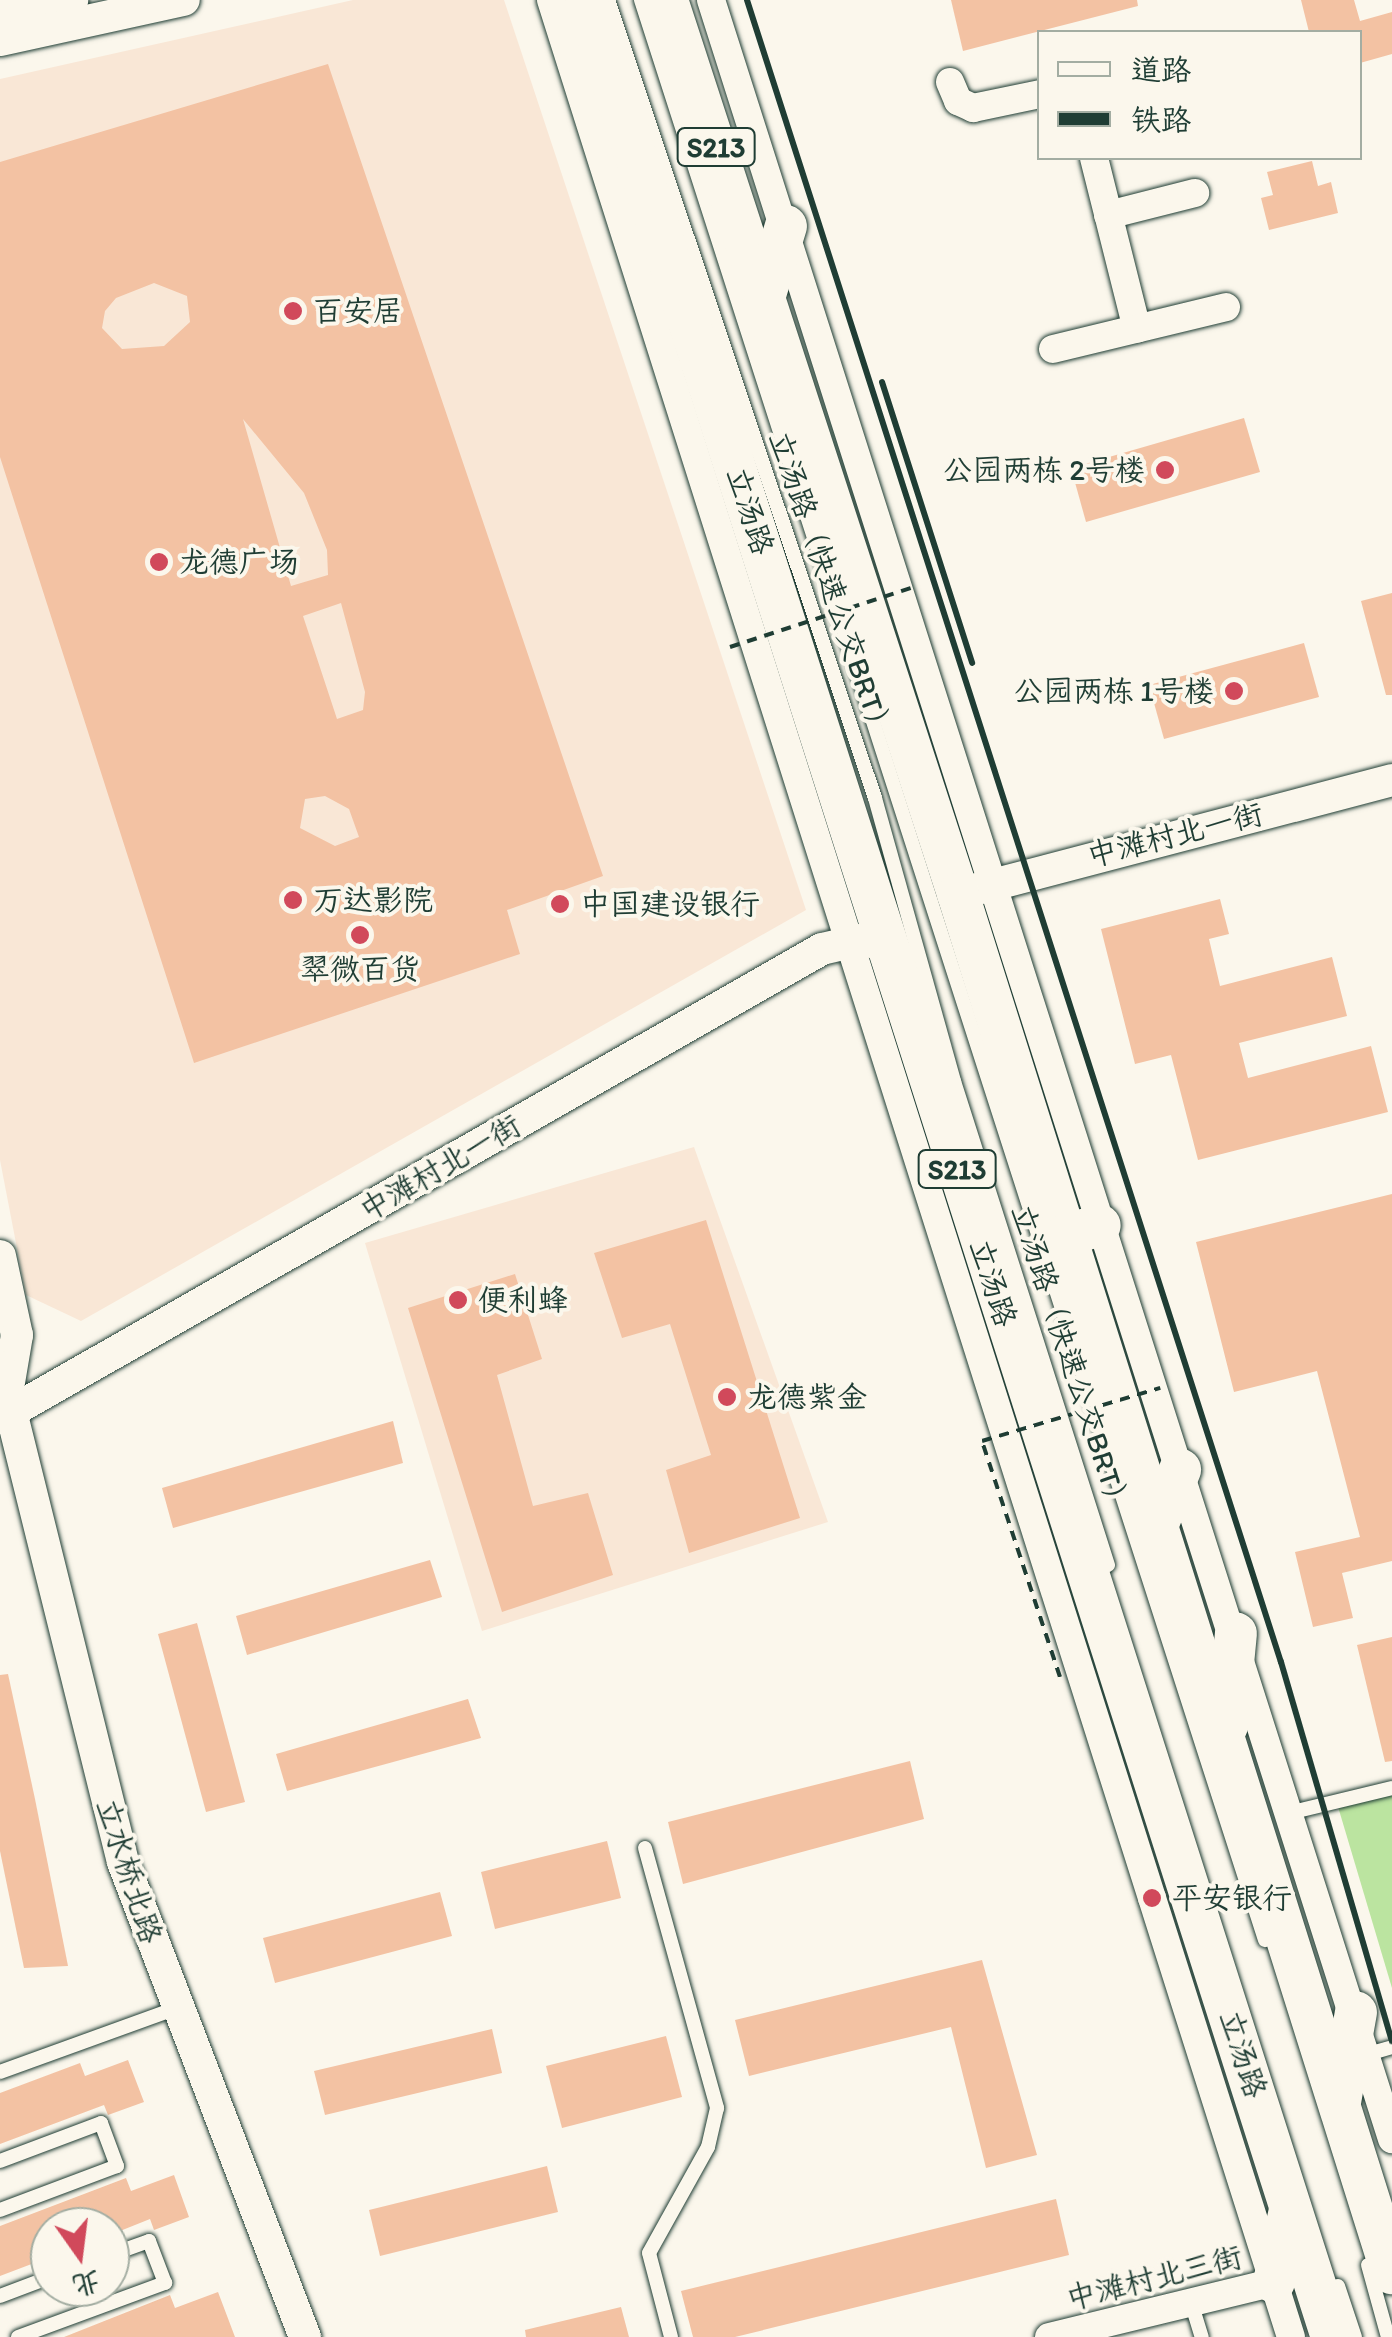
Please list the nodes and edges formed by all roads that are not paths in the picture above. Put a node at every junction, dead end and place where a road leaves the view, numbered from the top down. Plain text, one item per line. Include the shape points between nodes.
1 (72, 0) edge
2 (184, 0) edge
3 (551, 0) edge
4 (586, 0) edge
5 (608, 0) edge
6 (641, 0) edge
7 (667, 0) edge
8 (711, 0) edge
9 (0, 16) edge
10 (0, 40) edge
11 (950, 82) dead end
12 (1037, 95) edge
13 (1094, 160) edge
14 (1195, 193) dead end
15 (1108, 215) junction
16 (786, 226) junction
17 (766, 295) junction
18 (1226, 307) dead end
19 (1136, 329) junction
20 (1053, 349) dead end
21 (1392, 780) edge
22 (977, 888) junction
23 (860, 929) junction
24 (1083, 1230) junction
25 (0, 1256) edge
26 (4, 1400) edge
27 (1180, 1470) junction
28 (1157, 1526) junction
29 (1116, 1589) dead end
30 (1236, 1634) junction
31 (1225, 1747) junction
32 (1392, 1788) edge
33 (1293, 1812) junction
34 (645, 1848) dead end
35 (1274, 1967) dead end
36 (176, 2008) junction
37 (1356, 2012) junction
38 (1380, 2050) edge
39 (0, 2072) edge
40 (1340, 2107) junction
41 (1392, 2139) edge
42 (0, 2161) edge
43 (1291, 2205) junction
44 (0, 2210) edge
45 (130, 2248) edge
46 (1383, 2255) edge
47 (1331, 2266) dead end
48 (1274, 2282) junction
49 (30, 2285) edge
50 (0, 2296) edge
51 (130, 2296) edge
52 (1191, 2302) junction
53 (99, 2307) edge
54 (18, 2337) edge
55 (305, 2337) edge
56 (671, 2337) edge
57 (1050, 2337) edge
58 (1202, 2337) edge
59 (1291, 2337) edge
60 (1332, 2337) edge
61 (1356, 2337) edge
62 (1388, 2337) edge

1 - 9 street
2 - 10 street
3 - 23 street, 立汤路 / S213
4 - 23 main road, 立汤路 / S213
5 - 29 lane, 立汤路（快速公交BRT） via 880,816 954,1080
6 - 35 lane, 立汤路（快速公交BRT）
7 - 17 main road, S213
8 - 16 street, S213
11 - 12 street via 958,101 973,108
13 - 15 street
14 - 15 street
15 - 19 street
16 - 17 main road
16 - 22 street, S213
17 - 22 main road, S213
18 - 19 street
19 - 20 street
21 - 22 street, 中滩村北一街
22 - 24 main road, S213
23 - 26 street, 中滩村北一街
23 - 43 main road, 立汤路 / S213
23 - 48 street, 立汤路 / S213
24 - 27 street, S213
24 - 28 main road, S213
25 - 26 street, 立水桥北路 via 17,1336
26 - 36 street, 立水桥北路 via 101,1786
27 - 28 main road
27 - 30 street, S213
28 - 31 main road, S213
30 - 31 main road
30 - 33 street, S213
31 - 40 main road, S213
32 - 33 lane
33 - 37 street, S213
34 - 56 lane via 717,2108 708,2146 649,2253
36 - 39 lane
36 - 55 street, 立水桥北路
37 - 38 street, S213
37 - 40 main road
38 - 41 street, S213
40 - 46 main road, S213
42 - 44 lane via 101,2123 117,2166
43 - 48 main road
43 - 60 main road, 立汤路 / S213
45 - 51 lane via 149,2241 164,2283
46 - 62 lane
47 - 61 lane
48 - 52 street, 中滩村北三街
48 - 59 street, 立汤路 / S213
49 - 50 lane
52 - 57 street, 中滩村北三街
52 - 58 lane
53 - 54 lane

